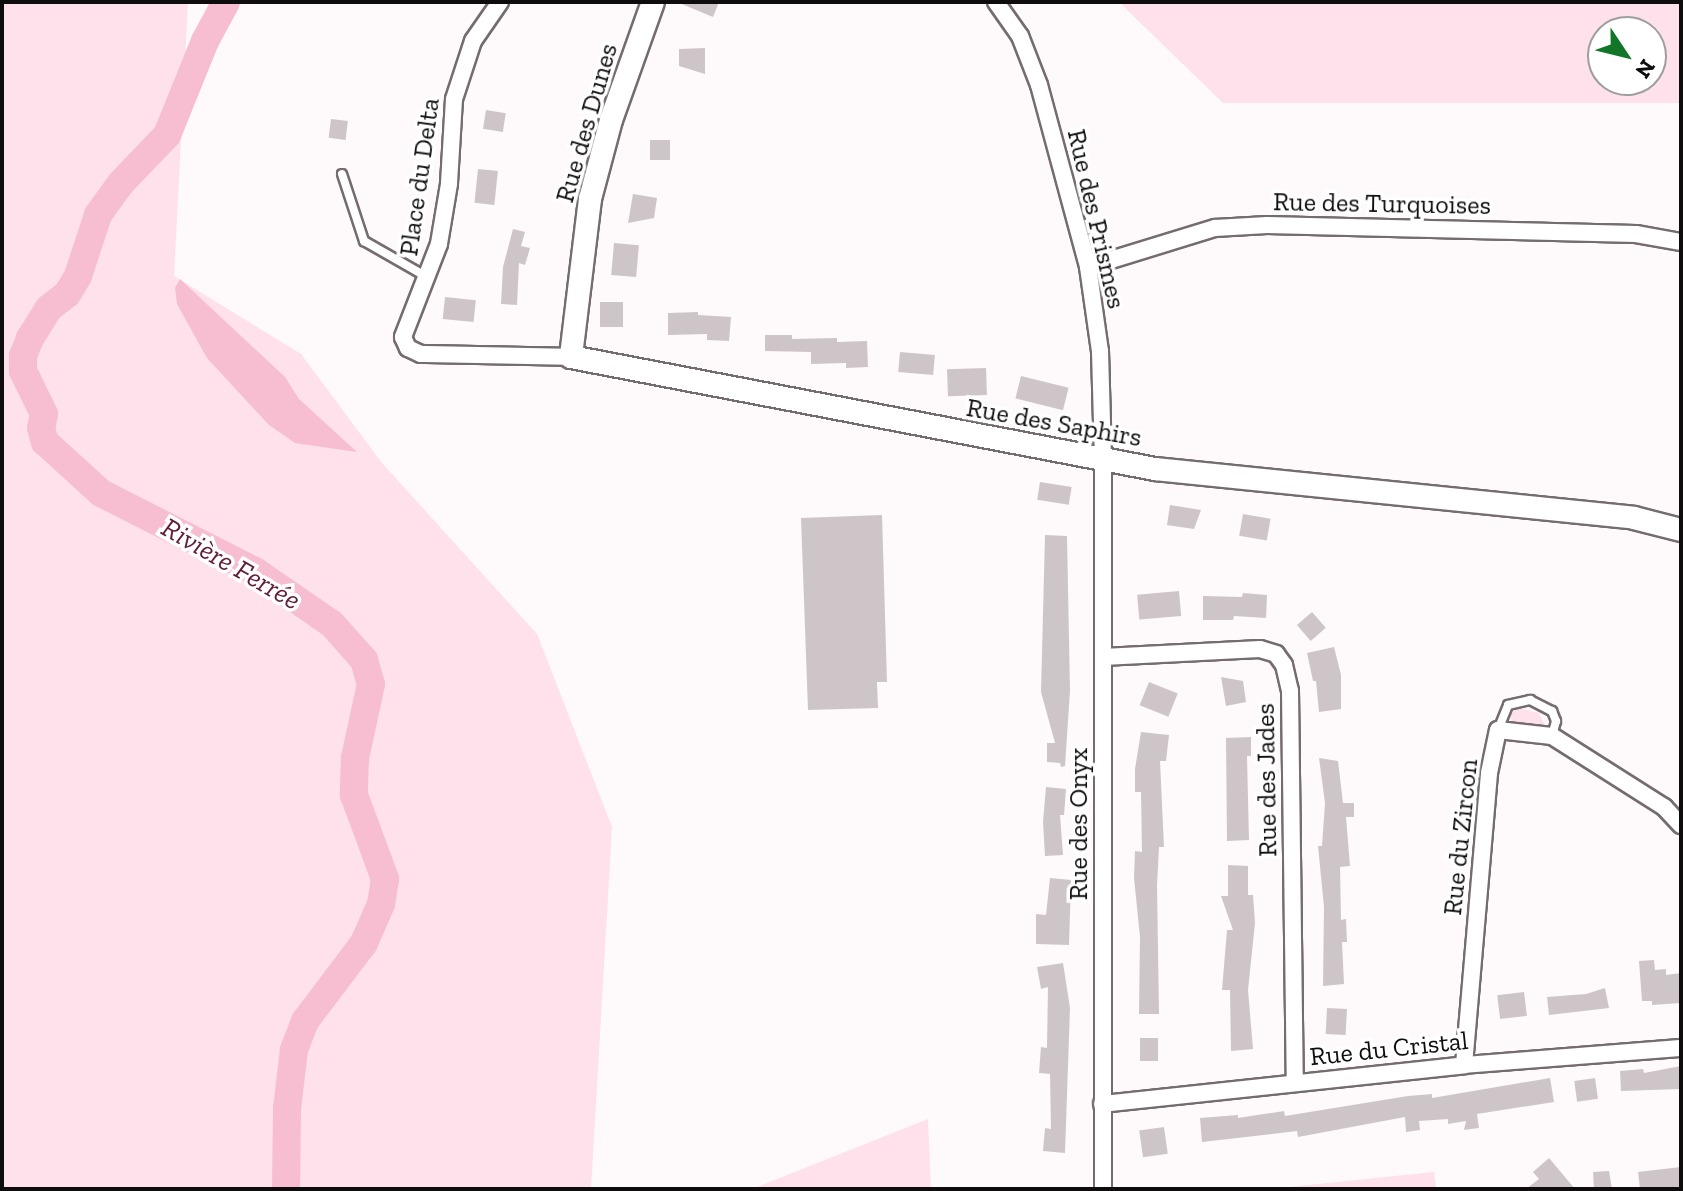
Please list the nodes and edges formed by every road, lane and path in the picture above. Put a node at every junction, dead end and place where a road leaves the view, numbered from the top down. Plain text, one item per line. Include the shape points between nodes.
1 (500, 2) edge
2 (653, 2) edge
3 (996, 2) edge
4 (342, 174) dead end
5 (1681, 242) edge
6 (1088, 267) junction
7 (429, 278) junction
8 (421, 354) joint
9 (571, 357) junction
10 (1103, 460) junction
11 (1681, 530) edge
12 (1103, 657) junction
13 (1498, 730) junction
14 (1552, 736) junction
15 (1681, 825) edge
16 (1681, 1048) edge
17 (1464, 1065) junction
18 (1295, 1082) junction
19 (1102, 1104) junction
20 (1103, 1189) edge

1 - 7 street, Place du Delta via 473,41 454,99 449,184
2 - 9 street, Rue des Dunes via 611,120 590,199
3 - 6 street, Rue des Prismes via 1020,36 1039,85
4 - 7 lane via 364,241
5 - 6 street, Rue des Turquoises via 1636,234 1267,225 1215,228
6 - 10 street, Rue des Prismes via 1101,363
7 - 8 street, Place du Delta via 403,337 408,348
8 - 9 street, Rue des Saphirs
9 - 10 street, Rue des Saphirs
10 - 11 street, Rue des Saphirs via 1634,518
10 - 12 street, Rue des Onyx
12 - 18 street, Rue des Jades via 1260,649 1276,654 1284,665 1290,691
12 - 19 street, Rue des Onyx
13 - 14 street, Rue du Zircon
13 - 14 lane via 1508,705 1530,700 1552,711
13 - 17 street, Rue du Zircon via 1489,773
14 - 15 street, Rue du Zircon via 1664,807
16 - 17 street, Rue du Cristal
17 - 18 street, Rue du Cristal
18 - 19 street, Rue du Cristal
19 - 20 street, Rue des Onyx

